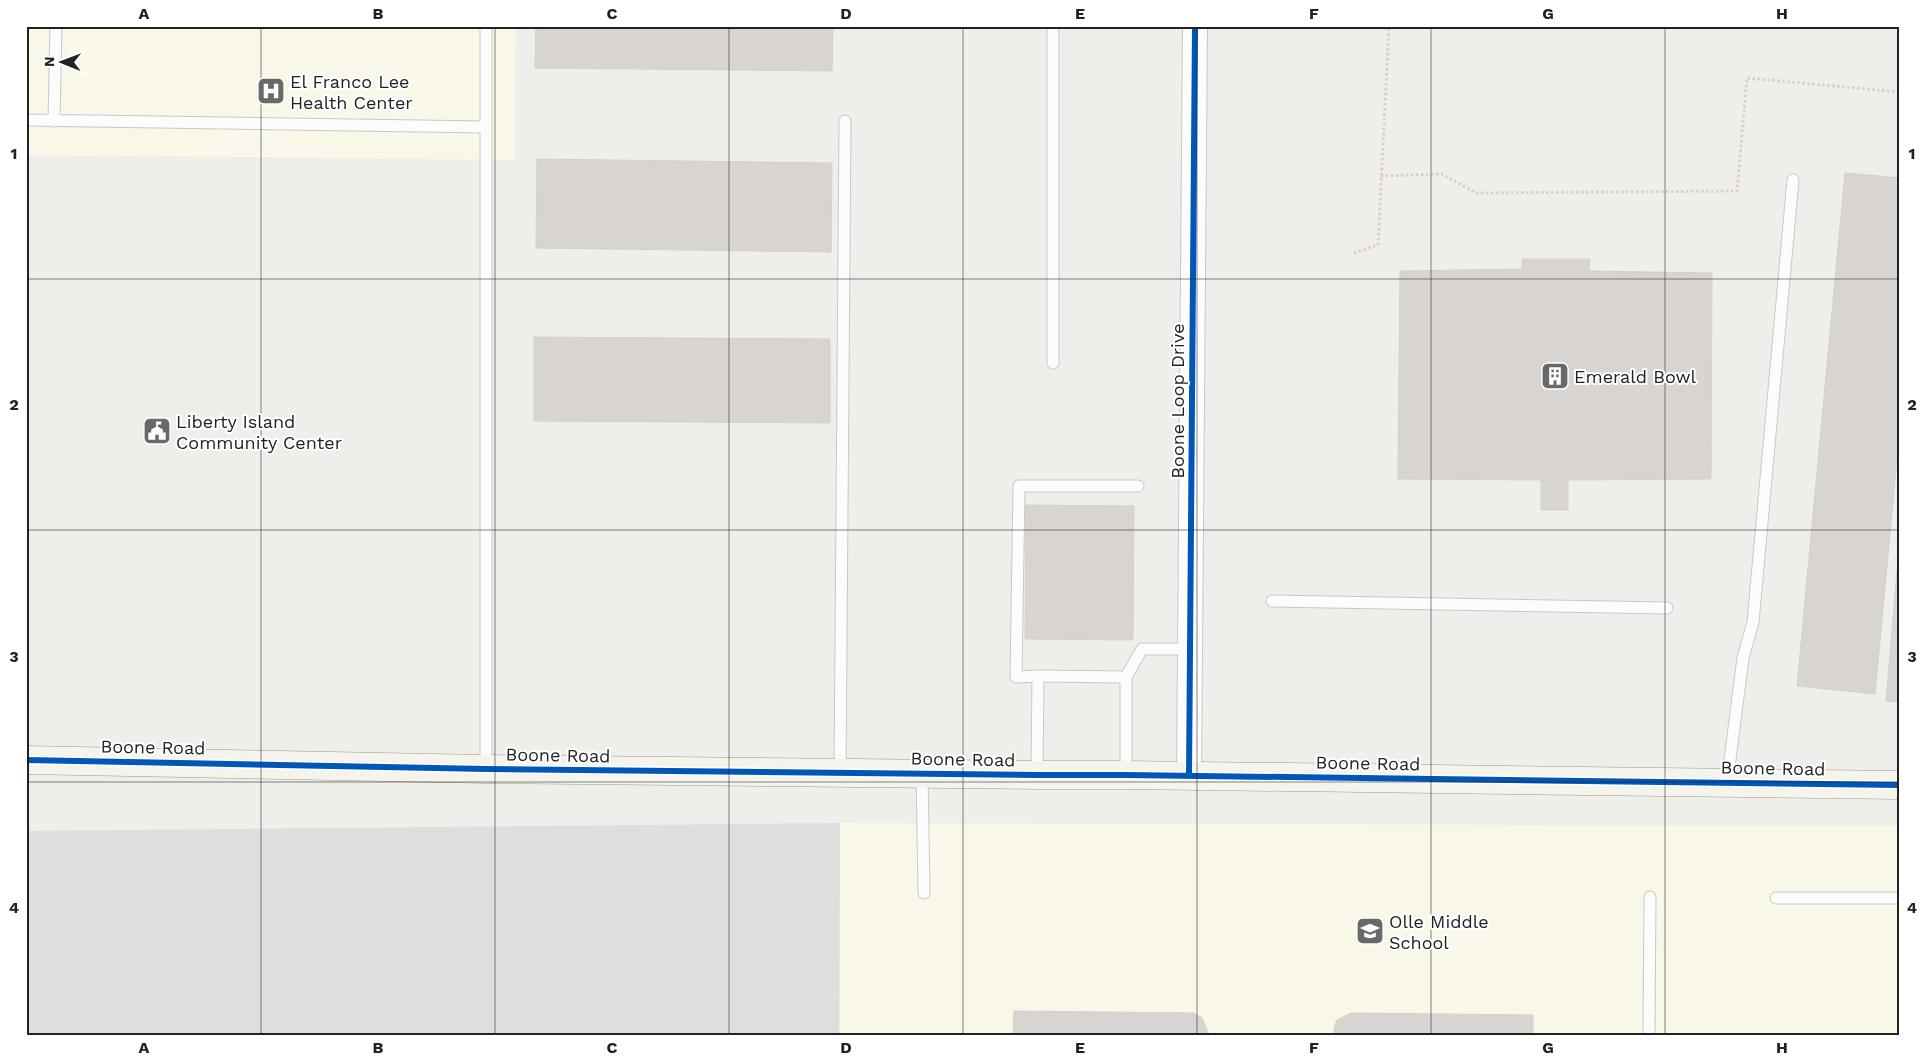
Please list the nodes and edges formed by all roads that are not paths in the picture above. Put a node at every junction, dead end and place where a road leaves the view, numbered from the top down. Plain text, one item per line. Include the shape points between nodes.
1 (56, 26) edge
2 (486, 26) edge
3 (1054, 26) edge
4 (1195, 26) edge
5 (26, 120) edge
6 (54, 121) junction
7 (844, 121) dead end
8 (486, 127) junction
9 (1793, 180) dead end
10 (1053, 363) dead end
11 (1138, 486) dead end
12 (1272, 601) dead end
13 (1667, 608) dead end
14 (1190, 649) junction
15 (1038, 676) junction
16 (1126, 677) junction
17 (26, 760) edge
18 (486, 769) junction
19 (840, 772) junction
20 (922, 773) junction
21 (1037, 775) junction
22 (1126, 775) junction
23 (1189, 776) junction
24 (1728, 783) junction
25 (1900, 785) edge
26 (924, 893) dead end
27 (1650, 897) dead end
28 (1776, 898) dead end
29 (1900, 898) edge
30 (1649, 1035) edge

1 - 6 lane
2 - 8 lane
3 - 10 lane
4 - 14 street, Boone Loop Drive
5 - 6 lane
6 - 8 lane
7 - 19 lane
8 - 18 lane
9 - 24 lane via 1753,622 1743,658
11 - 15 lane via 1019,486 1016,677
12 - 13 lane
14 - 16 lane via 1142,649
14 - 23 street, Boone Loop Drive
15 - 16 lane
15 - 21 lane
16 - 22 lane
17 - 18 street, Boone Road
18 - 19 street, Boone Road
19 - 20 street, Boone Road
20 - 21 street, Boone Road
20 - 26 lane
21 - 22 street, Boone Road
22 - 23 street, Boone Road
23 - 24 street, Boone Road
24 - 25 street, Boone Road
27 - 30 lane
28 - 29 lane

